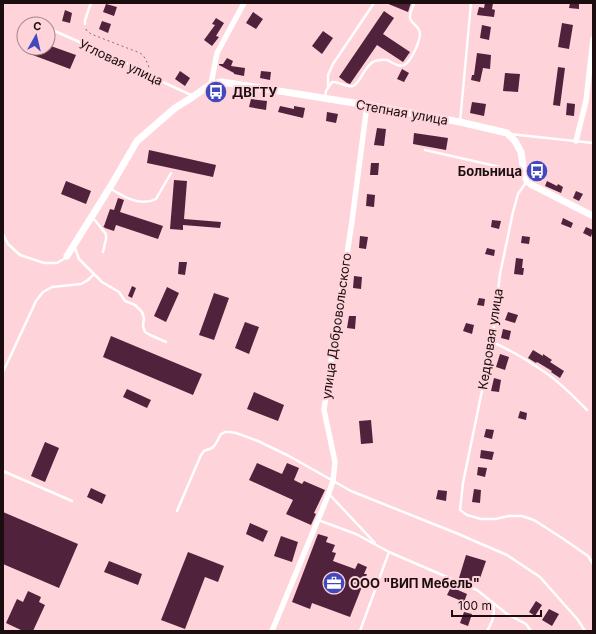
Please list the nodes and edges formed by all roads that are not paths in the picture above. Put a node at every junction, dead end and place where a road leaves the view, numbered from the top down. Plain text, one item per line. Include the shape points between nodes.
1 (92, 3) edge
2 (244, 3) edge
3 (374, 3) edge
4 (414, 3) edge
5 (471, 3) edge
6 (85, 24) road end
7 (56, 32) edge
8 (593, 39) edge
9 (591, 67) edge
10 (211, 84) junction
11 (328, 86) junction
12 (194, 96) junction
13 (325, 98) junction
14 (367, 105) junction
15 (460, 122) junction
16 (507, 134) junction
17 (576, 141) junction
18 (593, 143) edge
19 (425, 150) dead end
20 (171, 173) dead end
21 (524, 173) junction
22 (527, 181) junction
23 (110, 188) junction
24 (92, 216) junction
25 (593, 216) edge
26 (3, 234) edge
27 (74, 246) junction
28 (103, 252) dead end
29 (67, 256) joint
30 (94, 274) junction
31 (166, 342) dead end
32 (492, 342) junction
33 (3, 372) edge
34 (587, 410) dead end
35 (3, 471) edge
36 (333, 481) junction
37 (328, 494) junction
38 (72, 501) dead end
39 (177, 511) dead end
40 (318, 520) junction
41 (377, 545) junction
42 (389, 552) junction
43 (593, 564) edge
44 (493, 603) junction
45 (272, 631) edge
46 (360, 631) edge
47 (487, 631) edge
48 (531, 631) edge
49 (585, 631) edge

1 - 6 lane, Угловая улица
2 - 10 street via 217,53
3 - 11 lane via 333,64 328,75
4 - 11 lane via 410,17 411,22 420,31 420,37 418,46 405,65 379,60 372,62 365,69 356,84 349,86 332,82
5 - 15 lane
7 - 12 lane, Угловая улица
8 - 9 street
9 - 17 street
10 - 12 street
10 - 13 street, Степная улица via 222,82
11 - 13 lane
12 - 23 street via 137,141
13 - 14 street, Степная улица
14 - 15 street, Степная улица
14 - 36 street, улица Добровольского via 324,402 335,462
15 - 16 street, Степная улица
16 - 17 lane, Степная улица
16 - 21 street via 515,141 520,152
17 - 18 lane, Степная улица
19 - 21 lane
20 - 23 lane via 156,200 152,201 135,201
21 - 22 street
22 - 25 street via 532,186
22 - 32 lane, Кедровая улица via 518,194 513,212 500,274
23 - 24 street
24 - 27 street
24 - 28 lane via 106,234
26 - 29 lane via 8,244 20,255 44,263 57,263
27 - 29 street
27 - 30 lane via 79,259
30 - 31 lane via 142,312 145,332
30 - 33 lane via 81,284 52,287 43,292 36,301
32 - 34 lane via 510,350 546,373
32 - 43 lane, Кедровая улица via 463,483 460,510 481,519 522,516 534,520 588,556
35 - 38 lane
36 - 37 street, улица Добровольского
36 - 39 lane via 258,441 225,432 212,448 201,455
36 - 49 lane via 351,491 507,556 540,577
37 - 40 street, улица Добровольского
37 - 41 lane
40 - 41 lane
40 - 45 street, улица Добровольского
41 - 42 lane
42 - 44 lane via 477,590
42 - 46 lane
44 - 47 lane via 494,616
44 - 48 lane via 526,624

